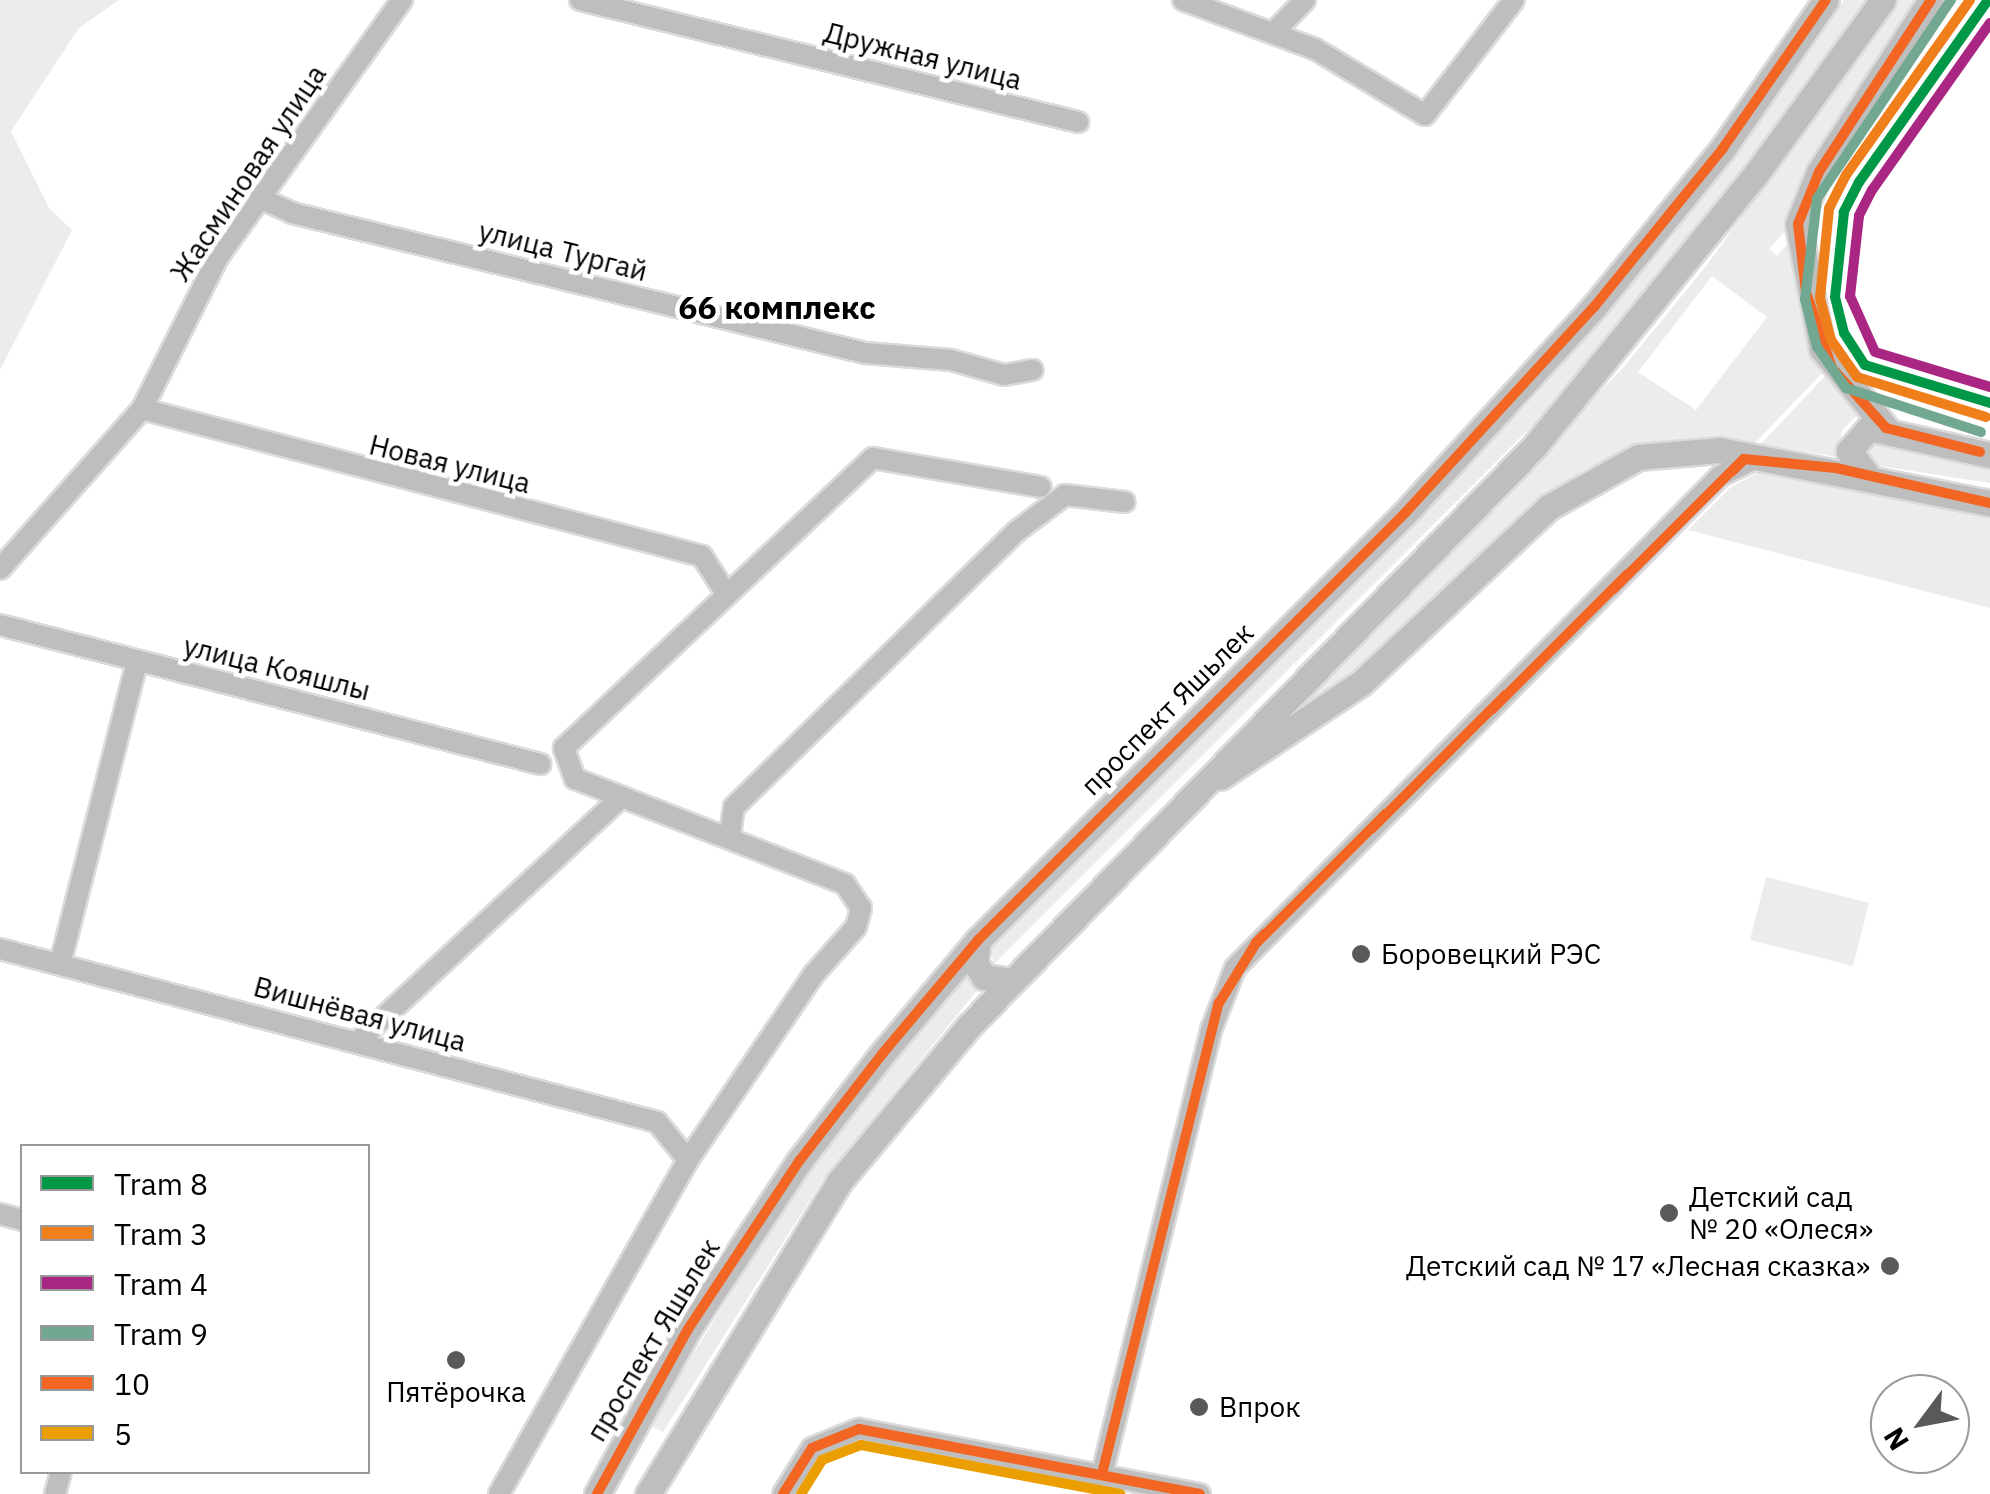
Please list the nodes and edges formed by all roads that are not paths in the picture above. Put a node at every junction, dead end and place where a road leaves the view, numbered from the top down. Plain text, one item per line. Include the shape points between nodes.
1 (402, 0) edge
2 (580, 0) edge
3 (1183, 0) edge
4 (1305, 0) edge
5 (1514, 0) edge
6 (1826, 0) edge
7 (1883, 0) edge
8 (1931, 0) edge
9 (1275, 31) junction
10 (1078, 122) dead end
11 (259, 198) junction
12 (1033, 370) dead end
13 (142, 409) junction
14 (1886, 428) junction
15 (1990, 455) edge
16 (1757, 458) junction
17 (1866, 474) junction
18 (1041, 487) dead end
19 (1125, 502) dead end
20 (1990, 504) edge
21 (0, 569) edge
22 (727, 595) junction
23 (0, 625) edge
24 (137, 661) junction
25 (540, 764) dead end
26 (622, 798) junction
27 (1182, 801) junction
28 (730, 836) junction
29 (978, 940) junction
30 (0, 950) edge
31 (60, 964) junction
32 (1012, 980) junction
33 (358, 1042) junction
34 (688, 1160) junction
35 (622, 1450) junction
36 (1103, 1470) junction
37 (652, 1485) edge
38 (499, 1494) edge
39 (596, 1494) edge
40 (784, 1494) edge
41 (1200, 1494) edge

1 - 11 street, Жасминовая улица
2 - 10 street, Дружная улица
3 - 9 street
4 - 9 street
5 - 9 street via 1425,115
6 - 29 main road, проспект Яшьлек via 1723,148 1594,307 1406,512
7 - 27 main road via 1756,174 1534,447
8 - 14 main road via 1820,172 1798,224 1822,349
11 - 12 street, улица Тургай via 292,213 865,354 952,360 1004,374
11 - 13 street, Жасминовая улица via 210,269
13 - 21 street, Жасминовая улица
13 - 22 street, Новая улица via 702,556
14 - 15 main road
14 - 17 main road via 1852,439 1853,463
16 - 17 main road
16 - 27 main road via 1719,450 1638,457 1587,480 1339,701
16 - 36 street via 1720,476 1235,968 1211,1030
17 - 20 main road
18 - 22 street via 873,458
19 - 28 street via 1065,495 1017,531 734,806
22 - 26 street via 564,748 575,779
23 - 24 street, улица Кояшлы
24 - 25 street, улица Кояшлы
24 - 31 street
26 - 28 street
26 - 33 street
27 - 32 main road
28 - 34 street via 845,884 861,908 856,926 814,974
29 - 32 main road via 975,962 984,978
29 - 35 main road, проспект Яшьлек via 800,1160 688,1329
30 - 31 street, Вишнёвая улица
31 - 33 street, Вишнёвая улица
32 - 37 main road via 838,1182
33 - 34 street, Вишнёвая улица via 657,1122
34 - 38 street
35 - 37 main road via 650,1437
35 - 39 main road, проспект Яшьлек
36 - 40 street via 1058,1472 859,1429 812,1448
36 - 41 street

